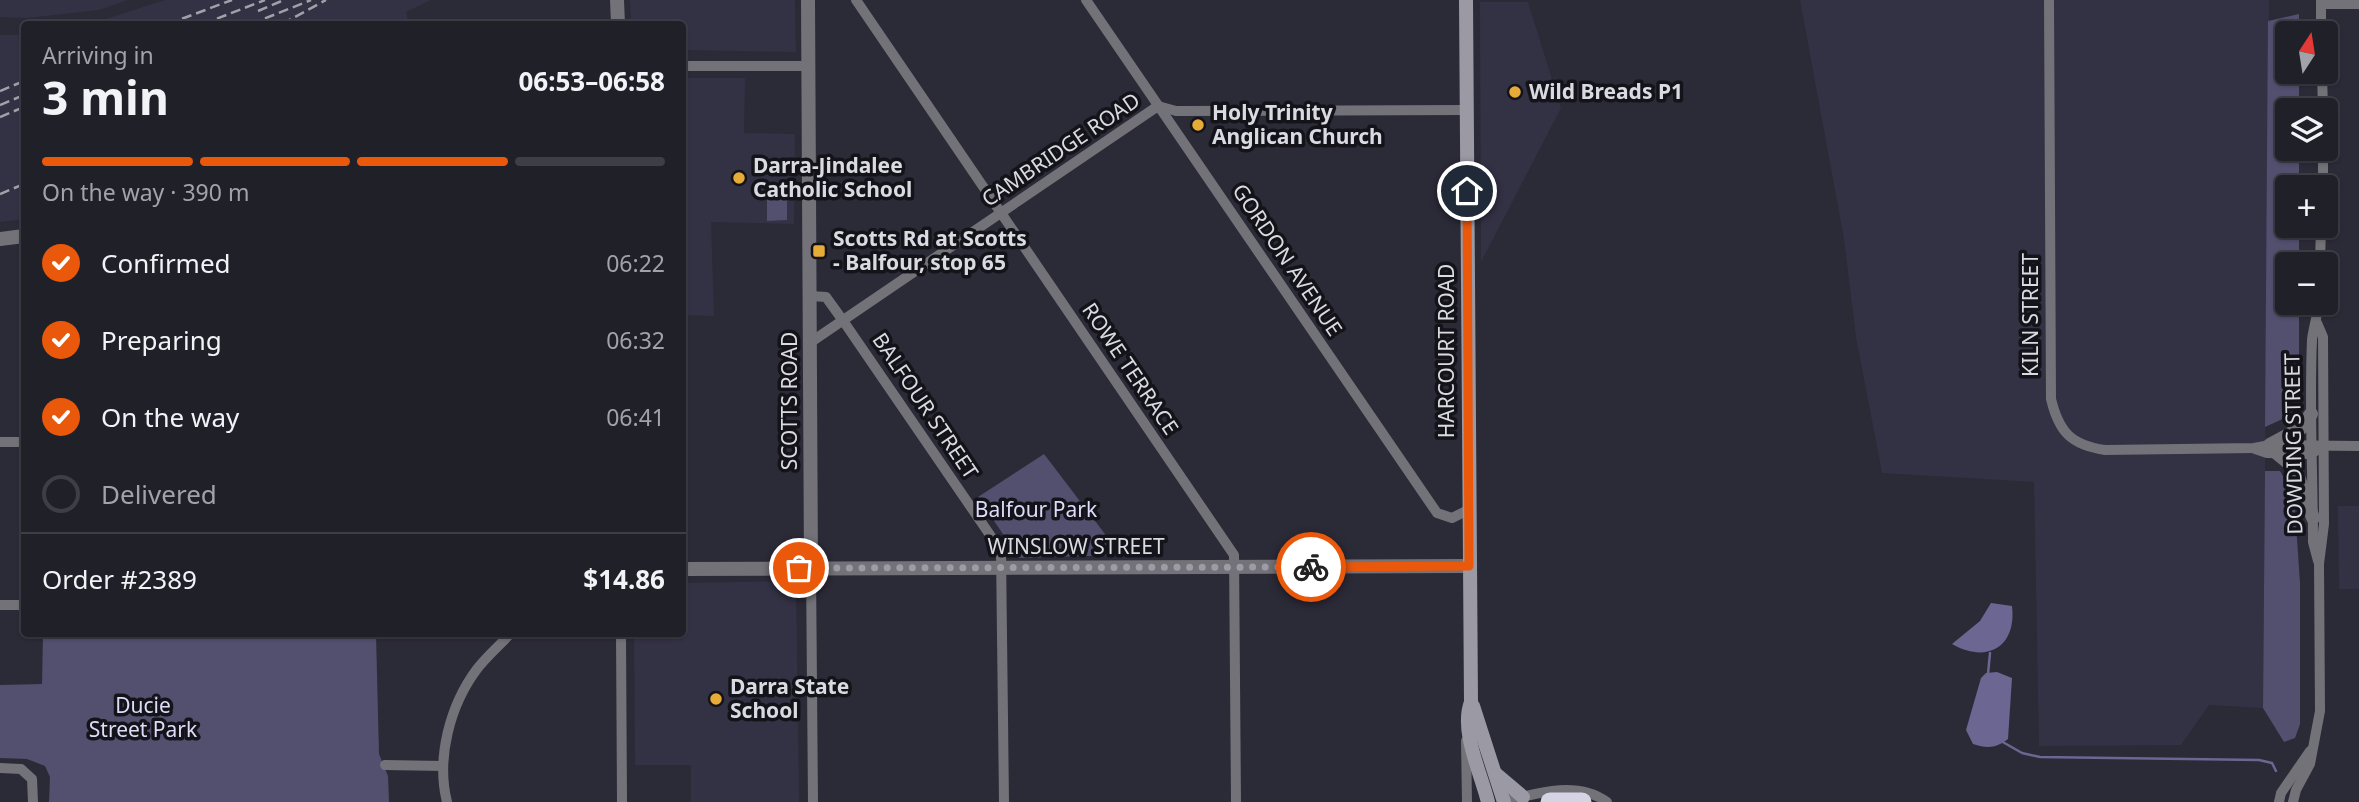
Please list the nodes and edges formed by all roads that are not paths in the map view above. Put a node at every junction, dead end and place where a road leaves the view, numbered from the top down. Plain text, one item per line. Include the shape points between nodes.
1 (617, 0) edge
2 (808, 0) edge
3 (856, 0) edge
4 (1086, 0) edge
5 (1466, 0) edge
6 (2049, 0) edge
7 (2321, 2) edge
8 (2359, 4) edge
9 (618, 21) edge
10 (2321, 21) edge
11 (686, 66) edge
12 (809, 66) junction
13 (1158, 106) junction
14 (1466, 110) junction
15 (1001, 214) junction
16 (21, 236) edge
17 (0, 239) edge
18 (811, 296) junction
19 (2317, 315) edge
20 (844, 321) junction
21 (2317, 323) junction
22 (811, 342) junction
23 (2311, 415) junction
24 (0, 442) edge
25 (21, 442) edge
26 (2359, 446) edge
27 (2315, 448) junction
28 (2273, 449) junction
29 (1468, 510) junction
30 (2313, 517) junction
31 (2319, 564) junction
32 (1469, 566) junction
33 (1234, 567) junction
34 (811, 568) junction
35 (686, 569) edge
36 (1002, 569) junction
37 (0, 606) edge
38 (21, 606) edge
39 (507, 637) edge
40 (621, 637) edge
41 (1471, 702) junction
42 (1469, 728) junction
43 (2312, 748) junction
44 (385, 765) dead end
45 (443, 766) junction
46 (0, 768) edge
47 (1495, 774) junction
48 (1523, 797) junction
49 (33, 802) edge
50 (447, 802) edge
51 (622, 802) edge
52 (813, 802) edge
53 (1004, 802) edge
54 (1236, 802) edge
55 (1467, 802) edge
56 (1489, 802) edge
57 (1504, 802) edge
58 (1549, 802) edge
59 (1582, 802) edge
60 (1607, 802) edge
61 (2279, 802) edge
62 (2293, 802) edge

1 - 9 street
2 - 12 street, SCOTTS ROAD
3 - 15 street, ROWE TERRACE
4 - 13 street, GORDON AVENUE
5 - 14 main road, HARCOURT ROAD
6 - 28 street, KILN STREET via 2051,399 2056,421 2067,435 2105,450
7 - 8 street
7 - 10 street
11 - 12 street
12 - 18 street, SCOTTS ROAD
13 - 14 street via 1176,111
13 - 15 street, CAMBRIDGE ROAD
13 - 29 street, GORDON AVENUE via 1437,513 1452,518
14 - 29 main road, HARCOURT ROAD
15 - 20 street, CAMBRIDGE ROAD
15 - 33 street, ROWE TERRACE via 1234,555
16 - 17 street
18 - 20 street, BALFOUR STREET via 826,298
18 - 22 street, SCOTTS ROAD
19 - 21 street, DOWDING STREET
20 - 22 street, CAMBRIDGE ROAD
20 - 36 street, BALFOUR STREET via 995,542
21 - 23 street, DOWDING STREET via 2312,336
21 - 27 street, DOWDING STREET via 2323,337
22 - 34 street, SCOTTS ROAD
23 - 27 street, DOWDING STREET
23 - 28 street
24 - 25 street
26 - 27 street, KILN STREET
27 - 28 street, KILN STREET
27 - 30 street, DOWDING STREET
27 - 31 street, DOWDING STREET via 2324,544
28 - 30 street via 2295,468
29 - 32 main road, HARCOURT ROAD
30 - 31 street, DOWDING STREET
31 - 43 street, DOWDING STREET via 2320,711
32 - 33 street, WINSLOW STREET
32 - 41 main road, HARCOURT ROAD
33 - 36 street, WINSLOW STREET
33 - 54 street, ROWE TERRACE
34 - 35 street, WINSLOW STREET
34 - 36 street, WINSLOW STREET
34 - 52 street, SCOTTS ROAD
36 - 53 street, BALFOUR STREET
37 - 38 street
39 - 45 street via 477,669 461,696
40 - 51 street
41 - 42 main road, HARCOURT ROAD
41 - 47 main road, HARCOURT ROAD
42 - 55 street, HARCOURT ROAD
42 - 56 main road, HARCOURT ROAD
43 - 61 street, DOWDING STREET
43 - 62 street, DOWDING STREET
44 - 45 street
45 - 50 street
46 - 49 street via 21,769 32,779
47 - 48 main road
47 - 57 main road, HARCOURT ROAD
48 - 57 street
48 - 60 street via 1572,790
58 - 59 highway

